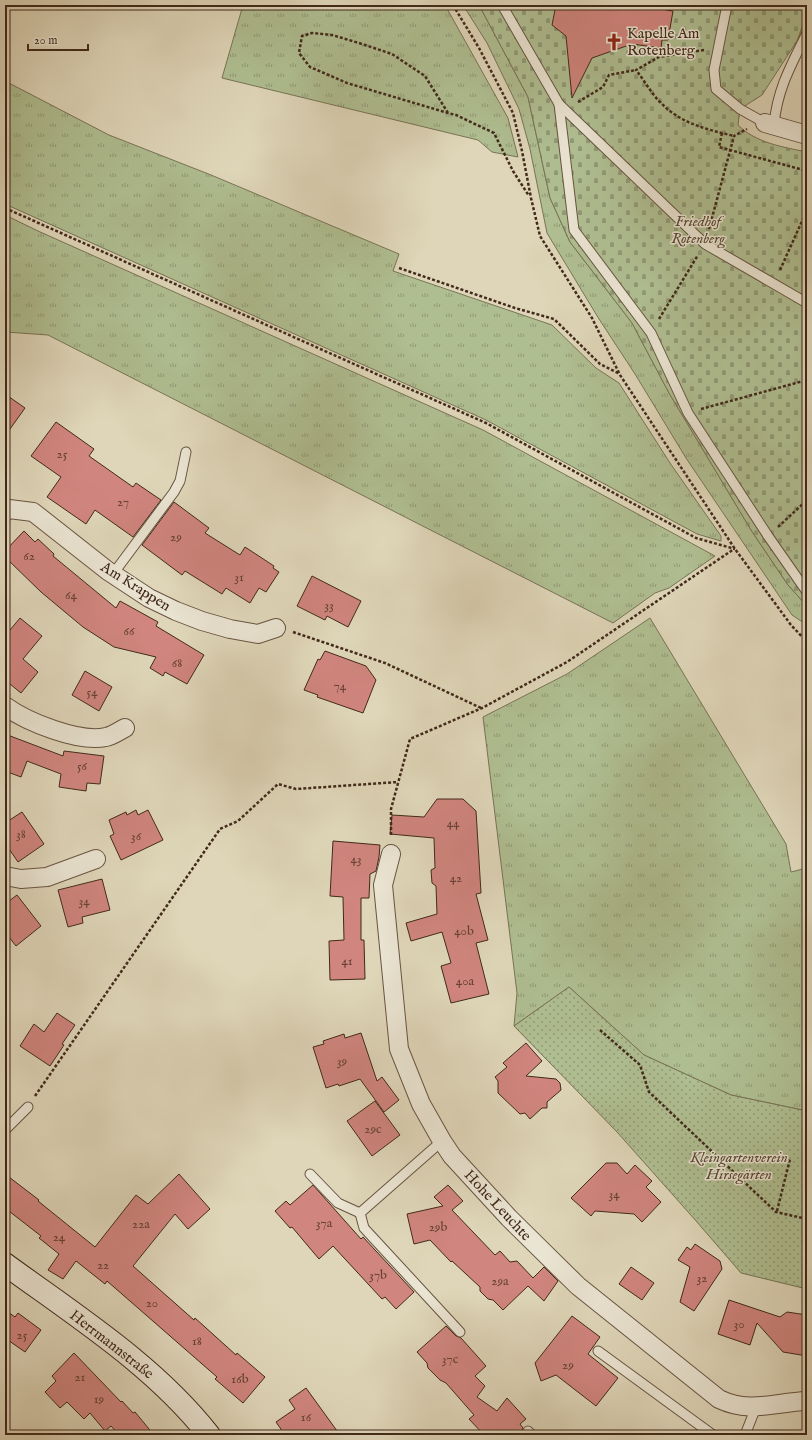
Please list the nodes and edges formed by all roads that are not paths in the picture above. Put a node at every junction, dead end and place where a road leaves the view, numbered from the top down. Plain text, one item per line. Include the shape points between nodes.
1 (502, 5) edge
2 (727, 5) edge
3 (807, 33) edge
4 (563, 107) junction
5 (769, 124) junction
6 (807, 135) edge
7 (807, 302) edge
8 (186, 452) dead end
9 (6, 508) edge
10 (113, 574) junction
11 (807, 592) edge
12 (276, 628) road end
13 (5, 706) edge
14 (125, 728) dead end
15 (392, 854) road end
16 (96, 859) dead end
17 (5, 876) edge
18 (28, 1107) road end
19 (5, 1130) edge
20 (442, 1141) junction
21 (310, 1174) dead end
22 (360, 1213) junction
23 (5, 1264) edge
24 (460, 1332) dead end
25 (598, 1351) dead end
26 (807, 1401) edge
27 (756, 1407) junction
28 (209, 1435) edge
29 (713, 1435) edge
30 (745, 1435) edge

1 - 4 lane
2 - 5 lane via 714,70 716,89 740,109
3 - 5 lane via 786,74
4 - 7 lane via 705,244
4 - 11 lane via 574,230 651,332 688,413
5 - 6 street
8 - 10 lane via 180,481 174,492
9 - 10 street, Am Krappen via 33,512
10 - 12 street, Am Krappen via 148,598 202,621 258,634
13 - 14 street via 43,726 86,738 106,737
15 - 20 street, Hohe Leuchte via 383,885 399,1049 421,1104
16 - 17 street via 47,877 21,879
18 - 19 lane
20 - 22 lane
20 - 27 street, Hohe Leuchte via 452,1156 509,1218 578,1286 719,1399 728,1404
21 - 22 lane via 338,1203
22 - 24 lane via 364,1228
23 - 28 street, Herrmannstraße via 115,1344 178,1400
25 - 29 lane
26 - 27 street, Hohe Leuchte
27 - 30 lane

